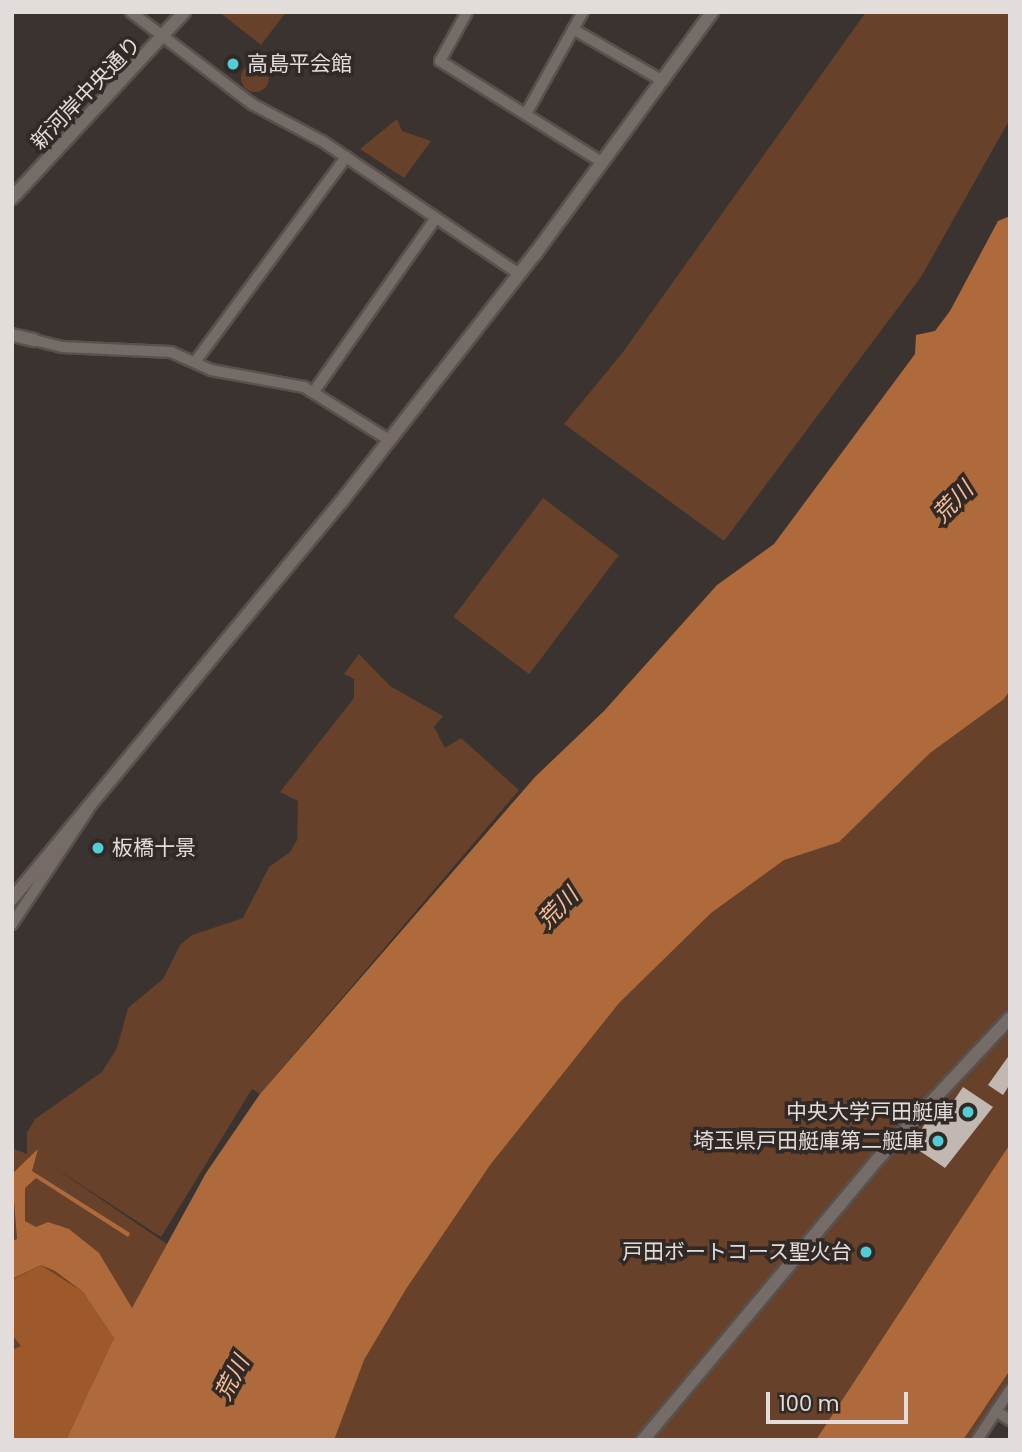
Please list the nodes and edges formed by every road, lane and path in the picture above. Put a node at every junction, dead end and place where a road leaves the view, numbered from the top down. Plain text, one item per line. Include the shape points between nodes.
1 (131, 12) edge
2 (184, 12) edge
3 (467, 12) edge
4 (583, 12) edge
5 (712, 12) edge
6 (573, 29) junction
7 (165, 39) junction
8 (663, 81) junction
9 (527, 112) junction
10 (346, 157) junction
11 (603, 163) junction
12 (12, 198) edge
13 (436, 218) junction
14 (519, 274) junction
15 (12, 335) edge
16 (34, 340) joint
17 (195, 362) junction
18 (315, 390) junction
19 (389, 440) junction
20 (90, 806) junction
21 (12, 899) edge
22 (12, 924) edge
23 (1010, 1018) edge
24 (1010, 1390) edge
25 (996, 1411) junction
26 (1010, 1420) edge
27 (643, 1440) edge
28 (977, 1440) edge

1 - 7 street
2 - 7 street, 新河岸中央通り
3 - 9 street via 440,61
4 - 6 street
5 - 8 street
6 - 8 street
6 - 9 street
7 - 10 street via 252,104
7 - 12 street, 新河岸中央通り
8 - 11 street
9 - 11 street
10 - 13 street
10 - 17 street
11 - 14 street
13 - 14 street
13 - 18 street
14 - 19 street
15 - 16 street
16 - 17 street via 87,349 162,351
17 - 18 street
18 - 19 street
19 - 20 street
20 - 21 street
20 - 22 street via 84,824
23 - 27 street via 878,1159
24 - 25 street
25 - 26 street
25 - 28 street

